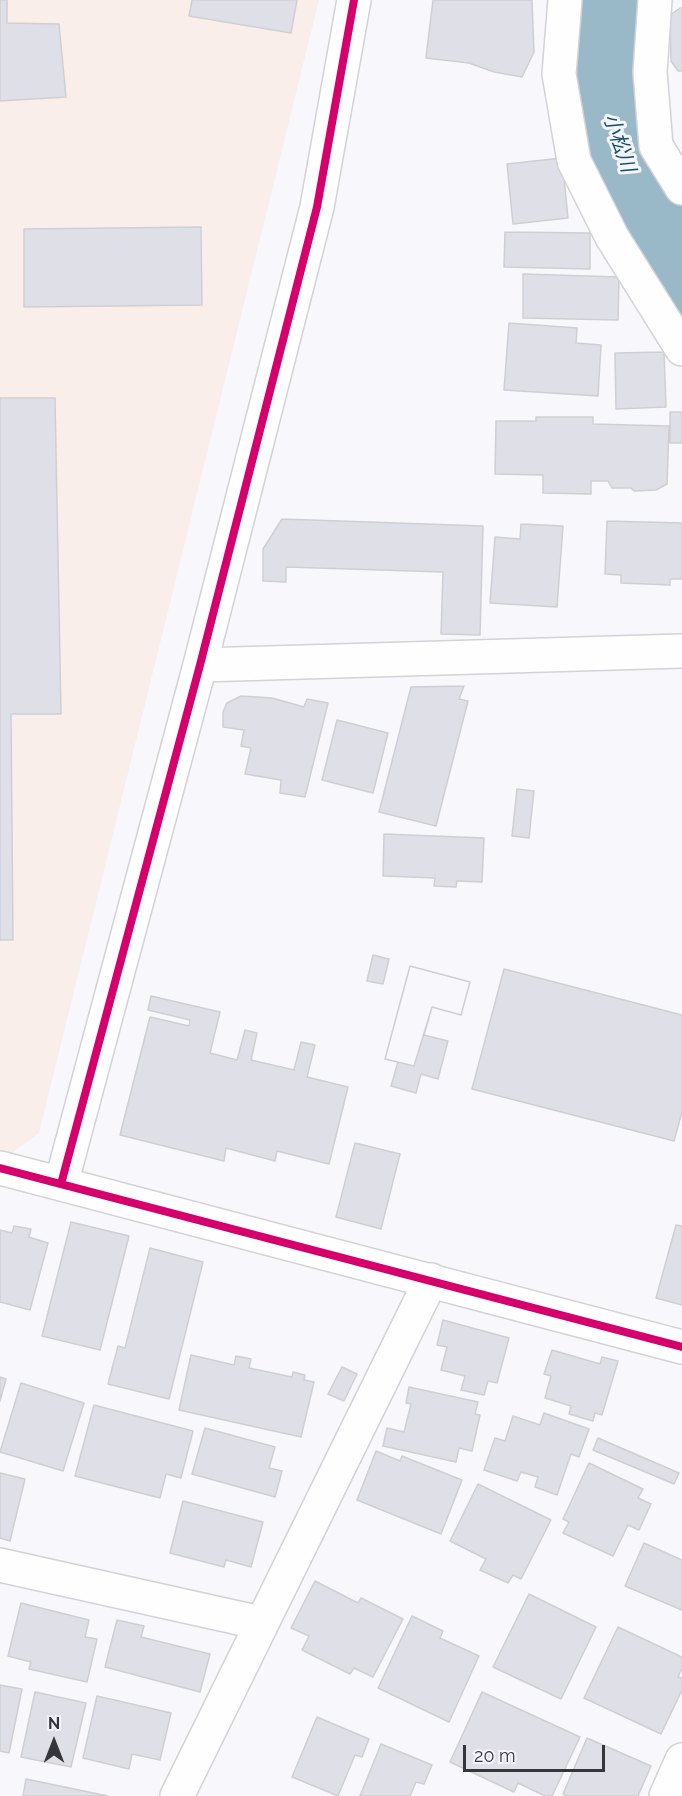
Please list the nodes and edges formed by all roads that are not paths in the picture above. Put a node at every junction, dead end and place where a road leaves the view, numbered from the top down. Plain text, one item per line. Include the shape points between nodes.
1 (354, 0) edge
2 (565, 0) edge
3 (655, 0) edge
4 (682, 188) edge
5 (682, 349) edge
6 (682, 651) edge
7 (200, 665) junction
8 (0, 1168) edge
9 (61, 1184) junction
10 (430, 1280) junction
11 (682, 1347) edge
12 (0, 1565) edge
13 (261, 1623) junction
14 (682, 1760) edge
15 (177, 1796) edge
16 (666, 1796) edge

1 - 7 street via 317,207
2 - 5 street via 559,74 574,161 612,237
3 - 4 street via 650,72 656,146
6 - 7 street
7 - 9 street
8 - 9 street
9 - 10 street
10 - 11 street
10 - 13 street
12 - 13 street
13 - 15 street
14 - 16 street

